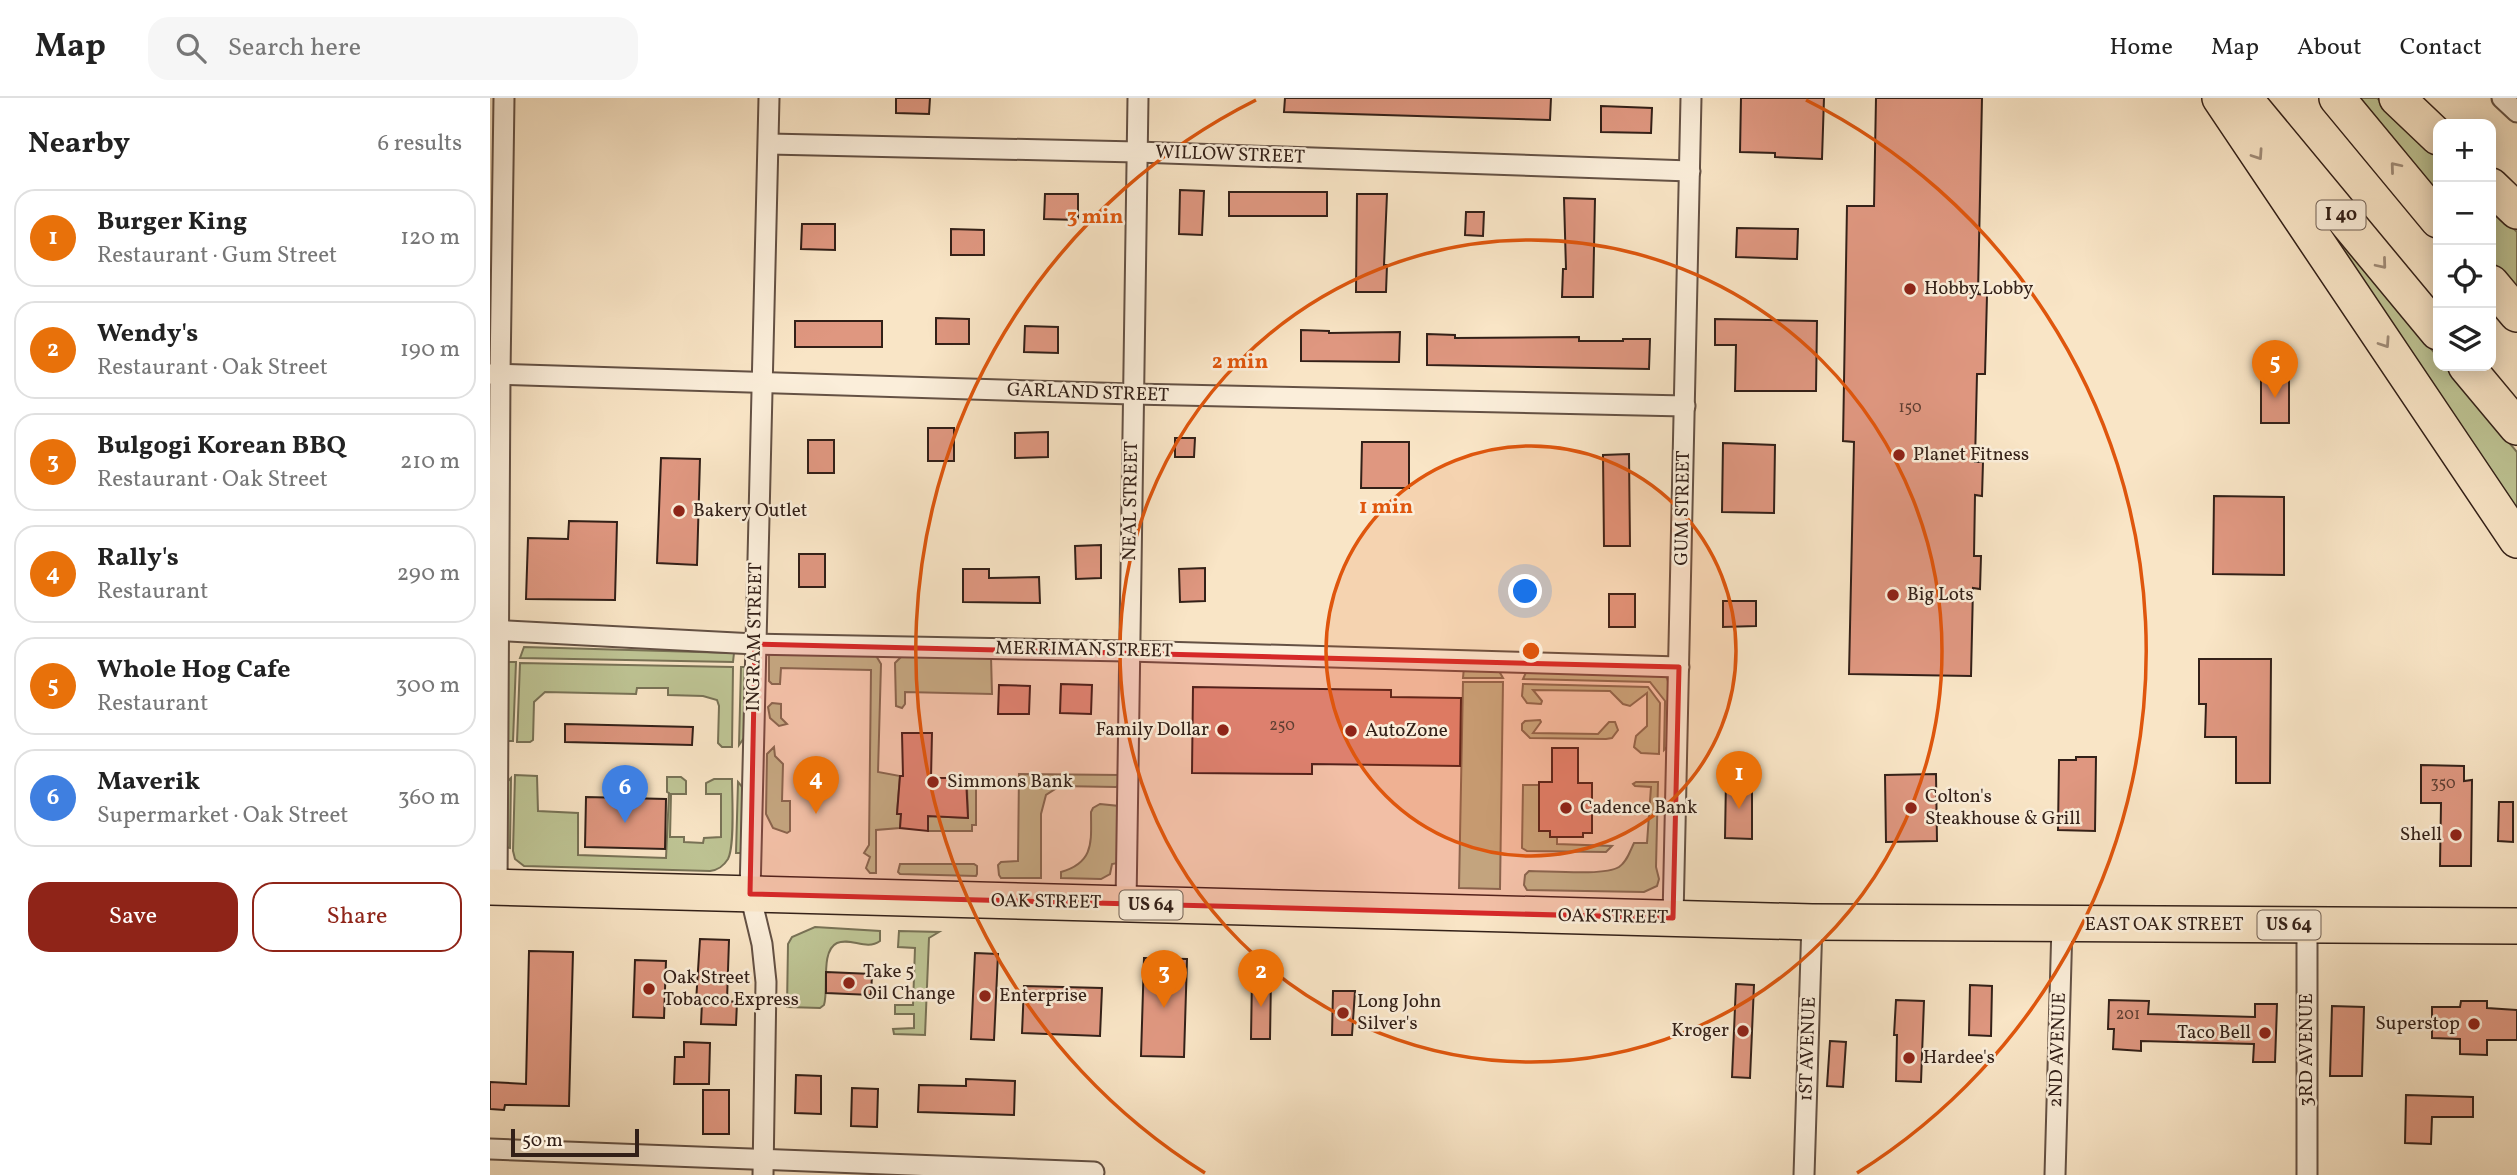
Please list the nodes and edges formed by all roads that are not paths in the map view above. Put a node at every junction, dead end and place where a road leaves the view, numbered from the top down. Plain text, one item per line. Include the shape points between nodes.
1 (504, 98) edge
2 (769, 98) edge
3 (1138, 98) edge
4 (1691, 98) edge
5 (2220, 98) edge
6 (2244, 98) edge
7 (2337, 98) edge
8 (2398, 98) edge
9 (2502, 98) edge
10 (2517, 112) edge
11 (2433, 131) edge
12 (769, 144) junction
13 (1137, 152) junction
14 (1690, 171) junction
15 (2496, 191) edge
16 (2517, 211) edge
17 (2433, 214) edge
18 (2496, 289) edge
19 (2517, 314) edge
20 (2433, 326) edge
21 (2470, 371) edge
22 (495, 374) edge
23 (761, 383) junction
24 (1132, 394) junction
25 (1685, 405) junction
26 (2517, 427) edge
27 (2517, 540) edge
28 (495, 631) edge
29 (755, 644) junction
30 (1128, 650) junction
31 (1679, 667) junction
32 (494, 888) edge
33 (750, 894) junction
34 (1126, 904) junction
35 (1673, 918) junction
36 (1812, 922) junction
37 (2062, 925) junction
38 (2307, 925) junction
39 (2517, 926) edge
40 (490, 1149) edge
41 (763, 1168) edge
42 (1093, 1173) edge
43 (1804, 1175) edge
44 (2055, 1175) edge
45 (2307, 1175) edge

1 - 22 street
2 - 12 street, INGRAM STREET
3 - 13 street, NEAL STREET
4 - 14 street, GUM STREET
5 -> 27 highway
6 -> 20 highway, I 40
17 -> 7 highway
8 - 11 highway
9 - 10 street
12 - 13 street, WILLOW STREET
12 - 23 street, INGRAM STREET
13 - 14 street, WILLOW STREET
13 - 24 street, NEAL STREET
14 - 25 street, GUM STREET
15 - 16 highway
18 - 19 highway
21 - 26 highway
22 - 23 street, GARLAND STREET
22 - 28 street
23 - 24 street, GARLAND STREET
23 - 29 street, INGRAM STREET
24 - 25 street, GARLAND STREET
24 - 30 street, NEAL STREET
25 - 31 street, GUM STREET
28 - 29 street, MERRIMAN STREET
28 - 32 street
29 - 30 street, MERRIMAN STREET
29 - 33 street, INGRAM STREET
30 - 31 street, MERRIMAN STREET
30 - 34 street, NEAL STREET
31 - 35 street, GUM STREET
32 - 33 highway, OAK STREET / US 64
33 - 34 highway, OAK STREET / US 64
33 - 41 street, INGRAM STREET via 766,982
34 - 35 highway, OAK STREET / US 64
35 - 36 highway, OAK STREET / US 64
36 - 37 highway, EAST OAK STREET / US 64
36 - 43 street, 1ST AVENUE
37 - 38 highway, EAST OAK STREET / US 64
37 - 44 street, 2ND AVENUE
38 - 39 highway, EAST OAK STREET / US 64
38 - 45 street, 3RD AVENUE
40 - 41 street
41 - 42 street

